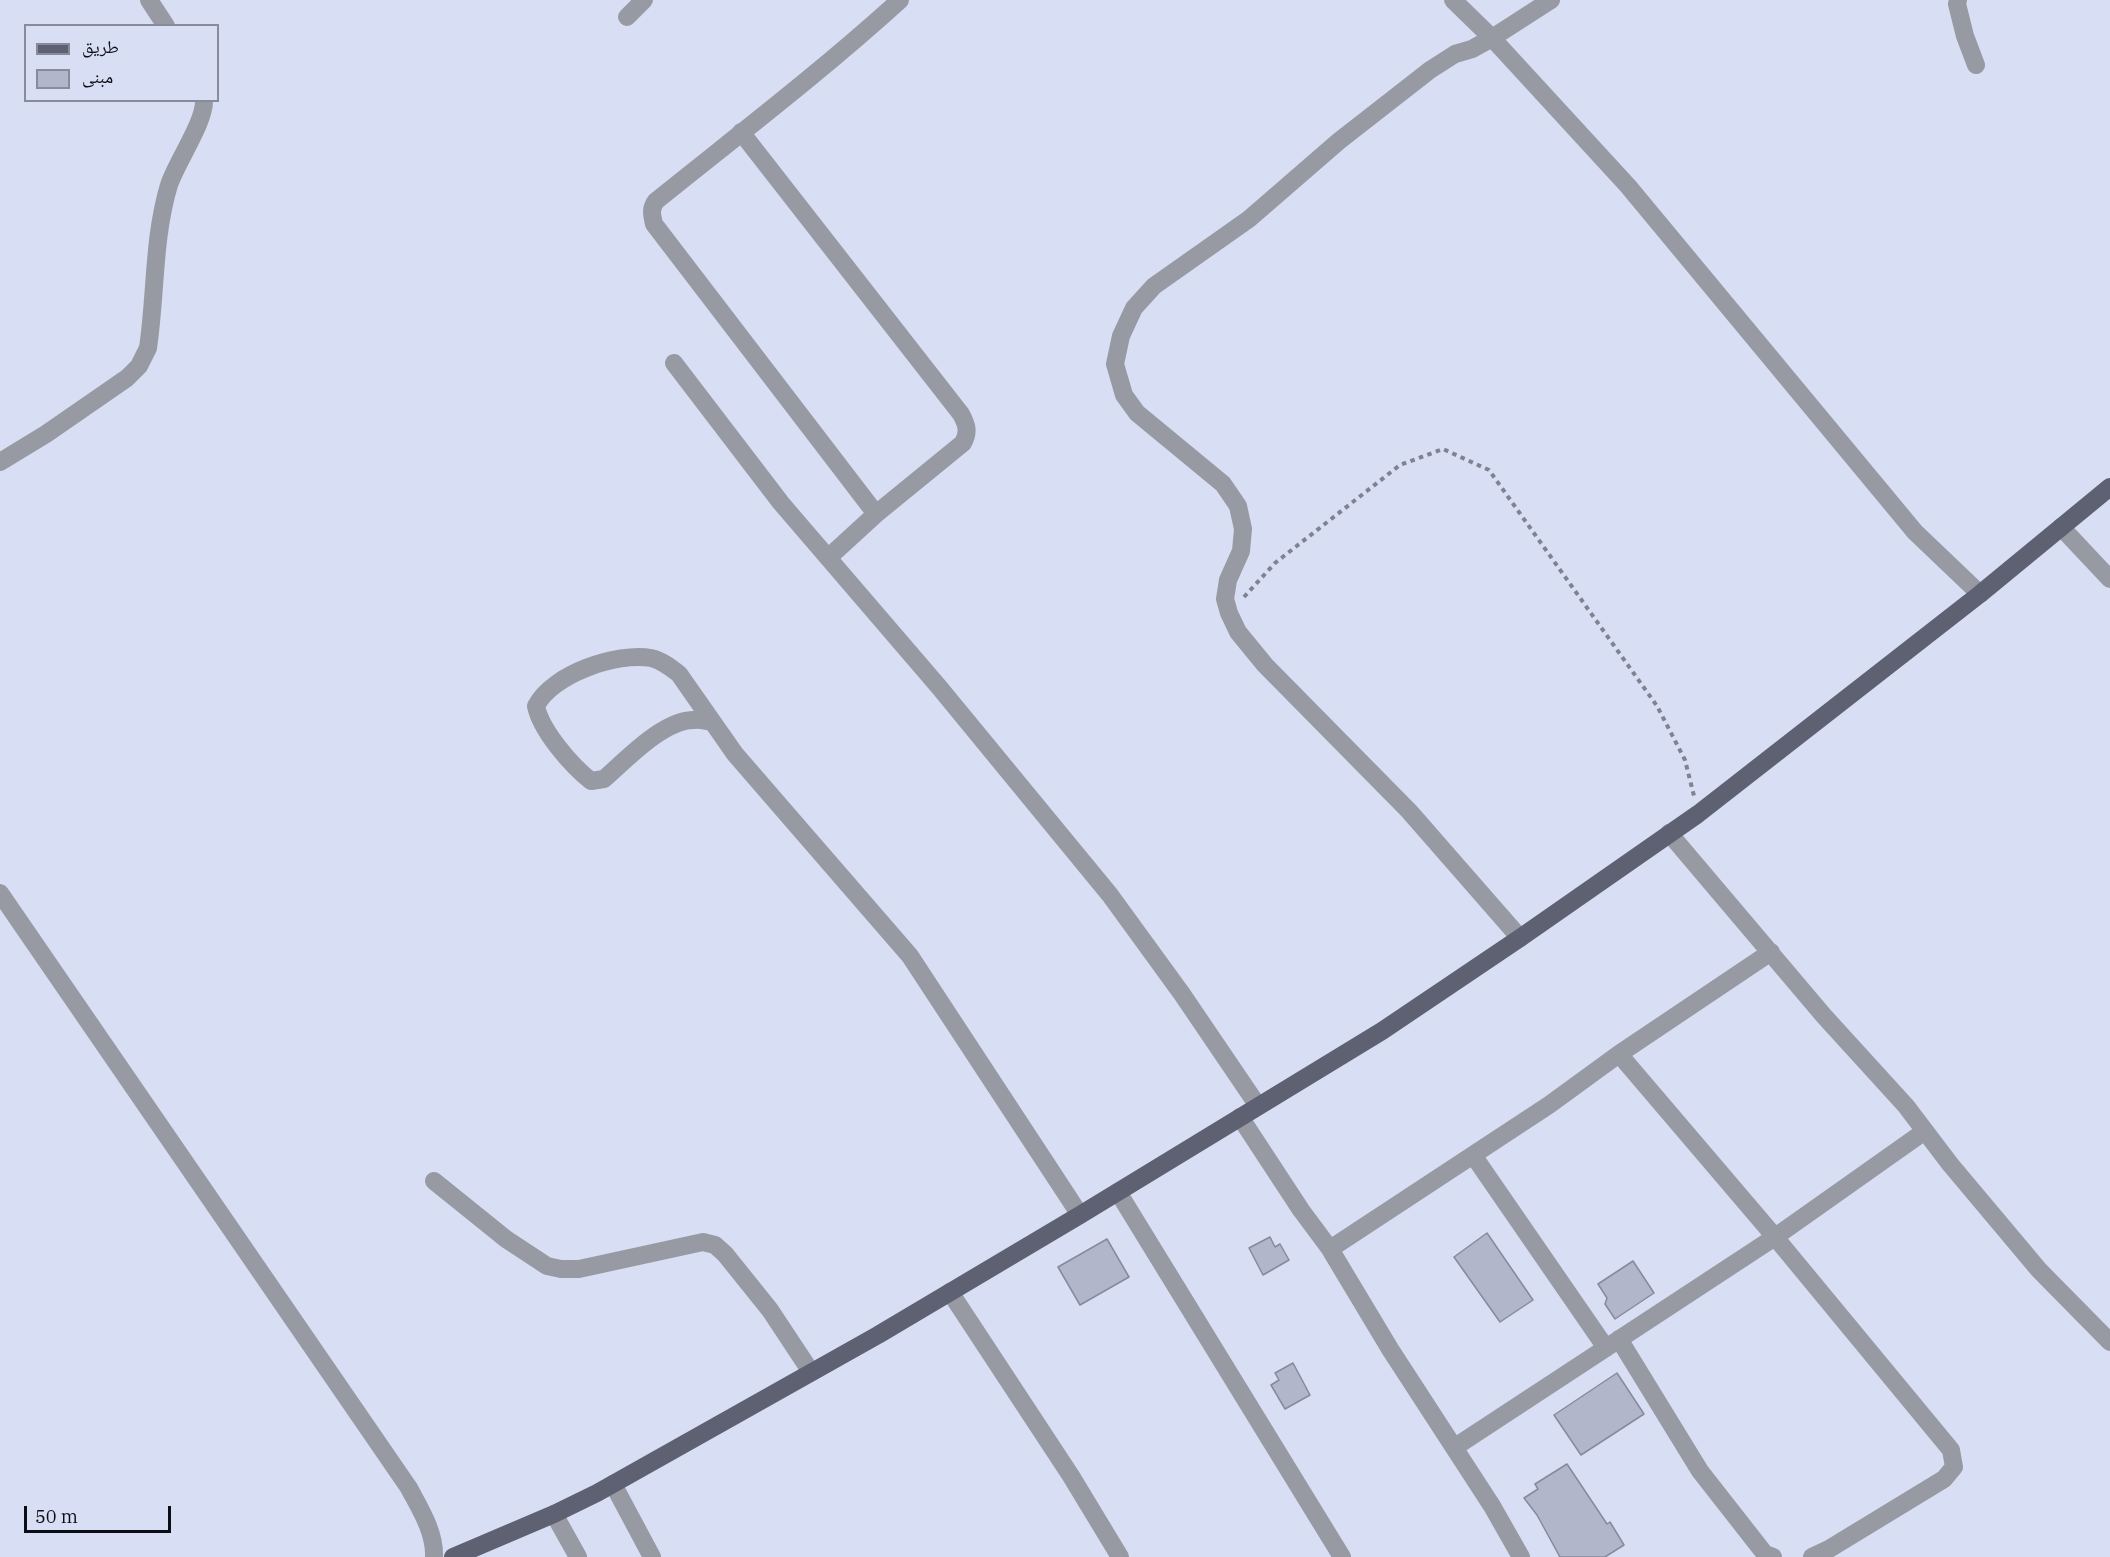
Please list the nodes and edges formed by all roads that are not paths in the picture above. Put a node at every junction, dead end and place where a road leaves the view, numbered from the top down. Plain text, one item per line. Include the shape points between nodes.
1 (149, 0) edge
2 (644, 0) edge
3 (900, 0) edge
4 (1454, 0) edge
5 (1551, 0) edge
6 (1958, 0) edge
7 (627, 17) dead end
8 (165, 24) edge
9 (1492, 38) junction
10 (1976, 65) dead end
11 (204, 102) edge
12 (741, 132) junction
13 (674, 363) dead end
14 (0, 462) edge
15 (2110, 487) edge
16 (876, 514) junction
17 (2061, 527) junction
18 (829, 557) junction
19 (2110, 579) edge
20 (1980, 594) junction
21 (712, 722) junction
22 (1669, 833) junction
23 (0, 893) edge
24 (1520, 938) junction
25 (1771, 952) junction
26 (1619, 1054) junction
27 (1258, 1106) junction
28 (1240, 1117) junction
29 (1925, 1131) junction
30 (1473, 1155) junction
31 (434, 1181) dead end
32 (1118, 1192) junction
33 (1080, 1215) junction
34 (1775, 1237) junction
35 (1330, 1249) junction
36 (950, 1292) junction
37 (2110, 1342) edge
38 (1612, 1343) junction
39 (811, 1372) junction
40 (1455, 1447) junction
41 (613, 1484) junction
42 (554, 1514) junction
43 (462, 1555) edge
44 (434, 1557) edge
45 (578, 1557) edge
46 (652, 1557) edge
47 (1120, 1557) edge
48 (1342, 1557) edge
49 (1521, 1557) edge
50 (1773, 1557) edge
51 (1812, 1557) edge

1 - 8 street
2 - 7 street
3 - 12 street
4 - 9 street
5 - 9 street
6 - 10 street
9 - 20 street via 1628,186 1915,532
9 - 24 street via 1430,70 1339,141 1249,219 1154,286 1134,308 1121,336 1116,364 1124,394 1137,414 1223,484 1238,506 1243,528 1241,551 1228,579 1225,598 1238,632 1264,665 1409,811
11 - 14 street via 199,123 174,169 162,208 153,316 148,348 139,366 105,394
12 - 16 street via 656,201 651,214 654,224
12 - 16 street via 966,425 968,434 963,443
13 - 18 street via 781,503
15 - 17 main road
16 - 18 street
17 - 19 street
17 - 20 main road
18 - 27 street via 1110,895
20 - 22 main road
21 - 21 street via 677,723 604,779 591,781 575,768 550,734 536,706 545,692 568,675 591,665 651,658 679,674
21 - 33 street via 735,754 910,956
22 - 24 main road
22 - 25 street
23 - 44 street via 409,1488 426,1520
24 - 27 main road via 1382,1031
25 - 26 street
25 - 29 street
26 - 30 street
26 - 34 street
27 - 28 main road
28 - 32 main road
28 - 35 street
29 - 34 street
29 - 37 street via 2039,1270
30 - 35 street
30 - 38 street
31 - 39 street via 506,1239 547,1266 579,1269 695,1243 715,1245 770,1310
32 - 33 main road
32 - 48 street
33 - 36 main road
34 - 38 street
34 - 51 street via 1950,1450 1954,1467 1944,1479
35 - 40 street
36 - 39 main road
36 - 47 street
38 - 40 street
38 - 50 street via 1700,1471 1765,1554
39 - 41 main road
40 - 49 street
41 - 42 main road
41 - 46 street
42 - 43 main road
42 - 45 street

